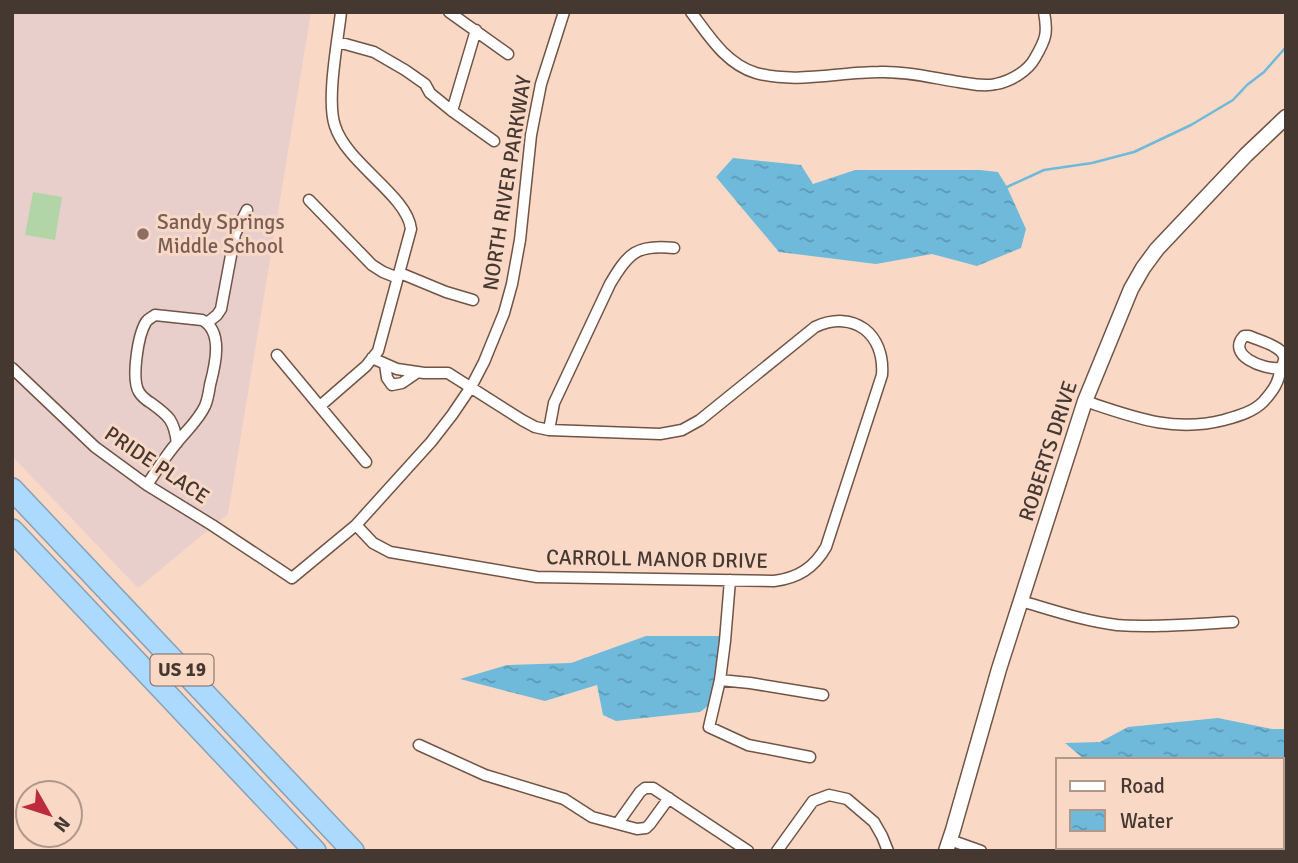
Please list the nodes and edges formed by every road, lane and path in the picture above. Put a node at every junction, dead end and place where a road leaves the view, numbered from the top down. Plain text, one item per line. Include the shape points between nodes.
1 (341, 12) edge
2 (449, 12) edge
3 (564, 12) edge
4 (1044, 12) edge
5 (694, 13) edge
6 (476, 30) junction
7 (338, 42) junction
8 (508, 54) dead end
9 (452, 111) junction
10 (1286, 117) edge
11 (494, 141) dead end
12 (309, 200) dead end
13 (247, 210) dead end
14 (674, 248) dead end
15 (399, 275) junction
16 (472, 300) dead end
17 (207, 323) junction
18 (277, 355) dead end
19 (372, 358) junction
20 (385, 364) junction
21 (12, 368) edge
22 (1280, 368) dead end
23 (418, 372) junction
24 (471, 387) junction
25 (1085, 401) junction
26 (320, 407) junction
27 (549, 430) junction
28 (177, 443) junction
29 (366, 462) dead end
30 (147, 485) junction
31 (12, 489) edge
32 (356, 525) junction
33 (12, 530) edge
34 (292, 578) joint
35 (730, 580) junction
36 (1021, 601) junction
37 (1233, 622) dead end
38 (720, 680) junction
39 (823, 695) dead end
40 (419, 746) dead end
41 (810, 757) dead end
42 (669, 798) junction
43 (618, 823) junction
44 (948, 845) edge
45 (315, 851) edge
46 (353, 851) edge
47 (748, 851) edge
48 (777, 851) edge
49 (888, 851) edge
50 (981, 851) edge

1 - 7 street
2 - 6 street
3 - 24 street, NORTH RIVER PARKWAY via 538,97 512,284 496,337
4 - 5 street via 1045,39 1033,62 1010,80 982,86 890,72 785,78 757,73 738,65 720,49
6 - 8 street
6 - 9 street
7 - 9 street via 374,51 425,84
7 - 15 street via 331,108 335,127 354,157 410,220
9 - 11 street
10 - 25 street, ROBERTS DRIVE via 1143,268
12 - 15 street via 372,265
13 - 17 street via 235,234 221,309
14 - 27 street via 642,248 619,268 554,403
15 - 16 street
15 - 19 street via 378,351
17 - 28 street via 217,350 205,405
17 - 28 street via 155,315 148,319 140,338 136,387 172,422
18 - 26 street
19 - 20 street
19 - 26 street
20 - 23 street
20 - 23 street via 392,384
21 - 30 street, PRIDE PLACE via 95,447
22 - 25 street via 1278,382 1259,406 1210,423 1156,423
23 - 24 street, CARROLL MANOR DRIVE via 448,373
24 - 27 street, CARROLL MANOR DRIVE via 522,421
24 - 32 street, NORTH RIVER PARKWAY via 431,442
25 - 36 street, ROBERTS DRIVE
26 - 29 street
27 - 35 street, CARROLL MANOR DRIVE via 682,430 815,327 838,320 872,335 883,362 882,375 826,547 813,565 796,576 774,581
28 - 30 street
30 - 34 street, PRIDE PLACE
31 - 46 highway, US 19
32 - 34 street, NORTH RIVER PARKWAY
32 - 35 street, CARROLL MANOR DRIVE via 373,543 390,552 537,577
33 - 45 highway, US 19
35 - 38 street
36 - 37 street via 1067,615 1134,626
36 - 44 street, ROBERTS DRIVE
38 - 39 street
38 - 41 street via 709,727 748,745
40 - 43 street via 485,775 564,799 592,817
42 - 43 street via 646,828 637,830
42 - 43 street via 645,788
42 - 47 street
44 - 50 street
48 - 49 street via 813,801 829,795 847,799 874,822

